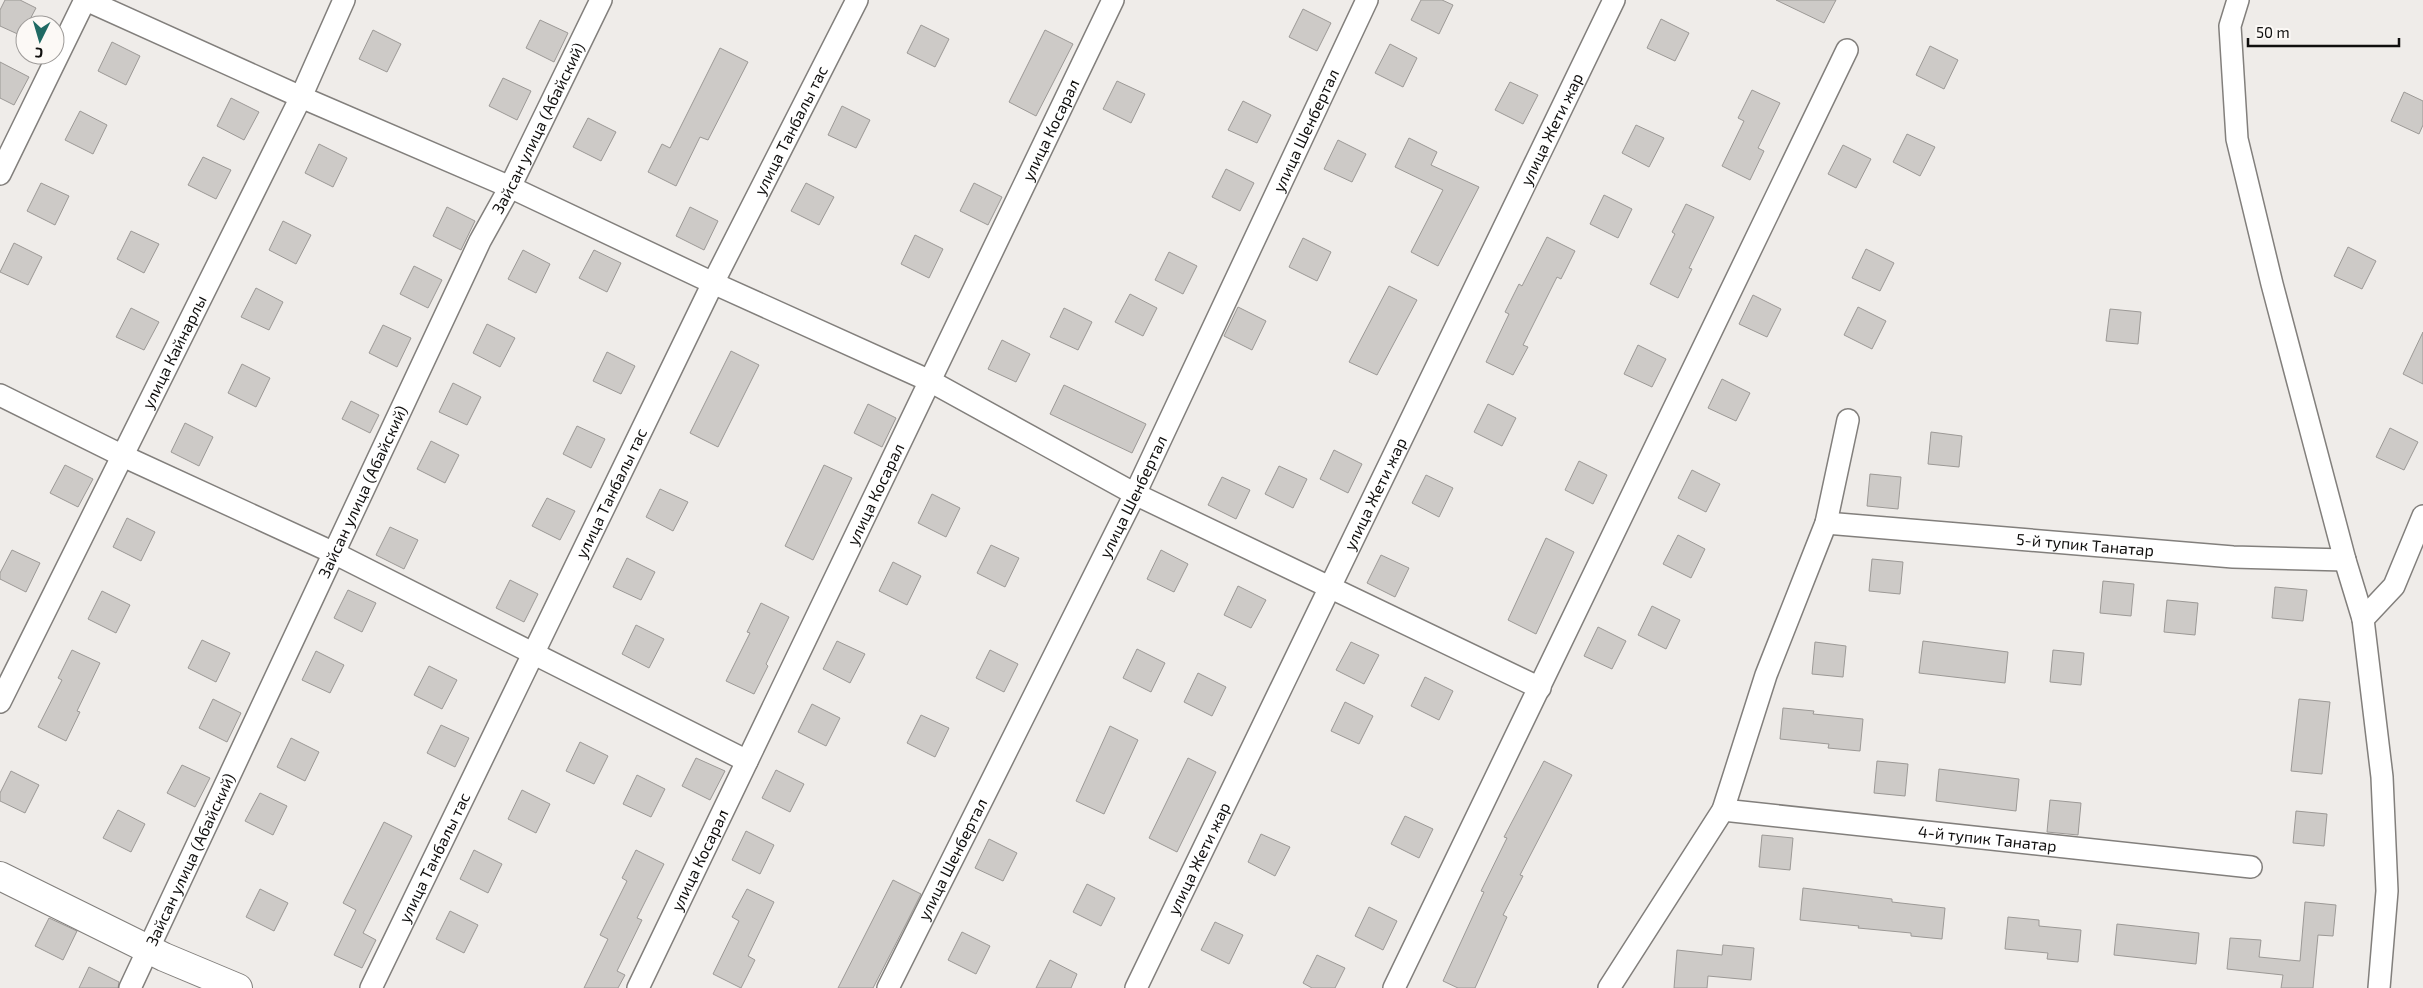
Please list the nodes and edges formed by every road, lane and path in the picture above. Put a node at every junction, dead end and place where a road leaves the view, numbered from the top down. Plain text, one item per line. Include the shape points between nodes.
1 (85, 0) edge
2 (344, 0) edge
3 (601, 0) edge
4 (857, 0) edge
5 (1113, 0) edge
6 (1367, 0) edge
7 (1614, 0) edge
8 (2238, 0) edge
9 (1846, 50) dead end
10 (302, 97) junction
11 (0, 174) edge
12 (510, 187) junction
13 (713, 283) junction
14 (930, 381) junction
15 (0, 395) edge
16 (1848, 420) dead end
17 (123, 456) junction
18 (1135, 494) junction
19 (2423, 516) edge
20 (1826, 523) junction
21 (334, 553) junction
22 (2345, 560) junction
23 (1329, 588) junction
24 (2363, 620) junction
25 (534, 652) junction
26 (1540, 688) junction
27 (0, 702) edge
28 (747, 761) junction
29 (1723, 810) junction
30 (2251, 867) dead end
31 (0, 876) edge
32 (148, 949) junction
33 (130, 988) edge
34 (238, 988) edge
35 (371, 988) edge
36 (638, 988) edge
37 (888, 988) edge
38 (1136, 988) edge
39 (1394, 988) edge
40 (1609, 988) edge
41 (2379, 988) edge

1 - 10 street
1 - 11 street
2 - 10 street, улица Кайнарлы
3 - 12 street, Зайсан улица (Абайский)
4 - 13 street, улица Танбалы тас
5 - 14 street, улица Косарал
6 - 18 street, улица Шенбертал
7 - 23 street, улица Жети жар
8 - 22 street via 2230,26 2237,139
9 - 26 street
10 - 12 street
10 - 17 street, улица Кайнарлы
12 - 13 street
12 - 21 street, Зайсан улица (Абайский) via 480,241
13 - 14 street
13 - 25 street, улица Танбалы тас
14 - 18 street
14 - 28 street, улица Косарал
15 - 17 street
16 - 20 street
17 - 21 street
17 - 27 street, улица Кайнарлы
18 - 23 street
18 - 37 street, улица Шенбертал
19 - 24 street via 2394,586
20 - 22 street, 5-й тупик Танатар via 2232,557
20 - 29 street via 1766,675
21 - 25 street
21 - 32 street, Зайсан улица (Абайский)
22 - 24 street
23 - 26 street
23 - 38 street, улица Жети жар
24 - 41 street via 2382,777 2387,891
25 - 28 street
25 - 35 street, улица Танбалы тас
26 - 39 street
28 - 36 street, улица Косарал
29 - 30 street, 4-й тупик Танатар
29 - 40 street
31 - 32 street
32 - 33 street, Зайсан улица (Абайский)
32 - 34 street

